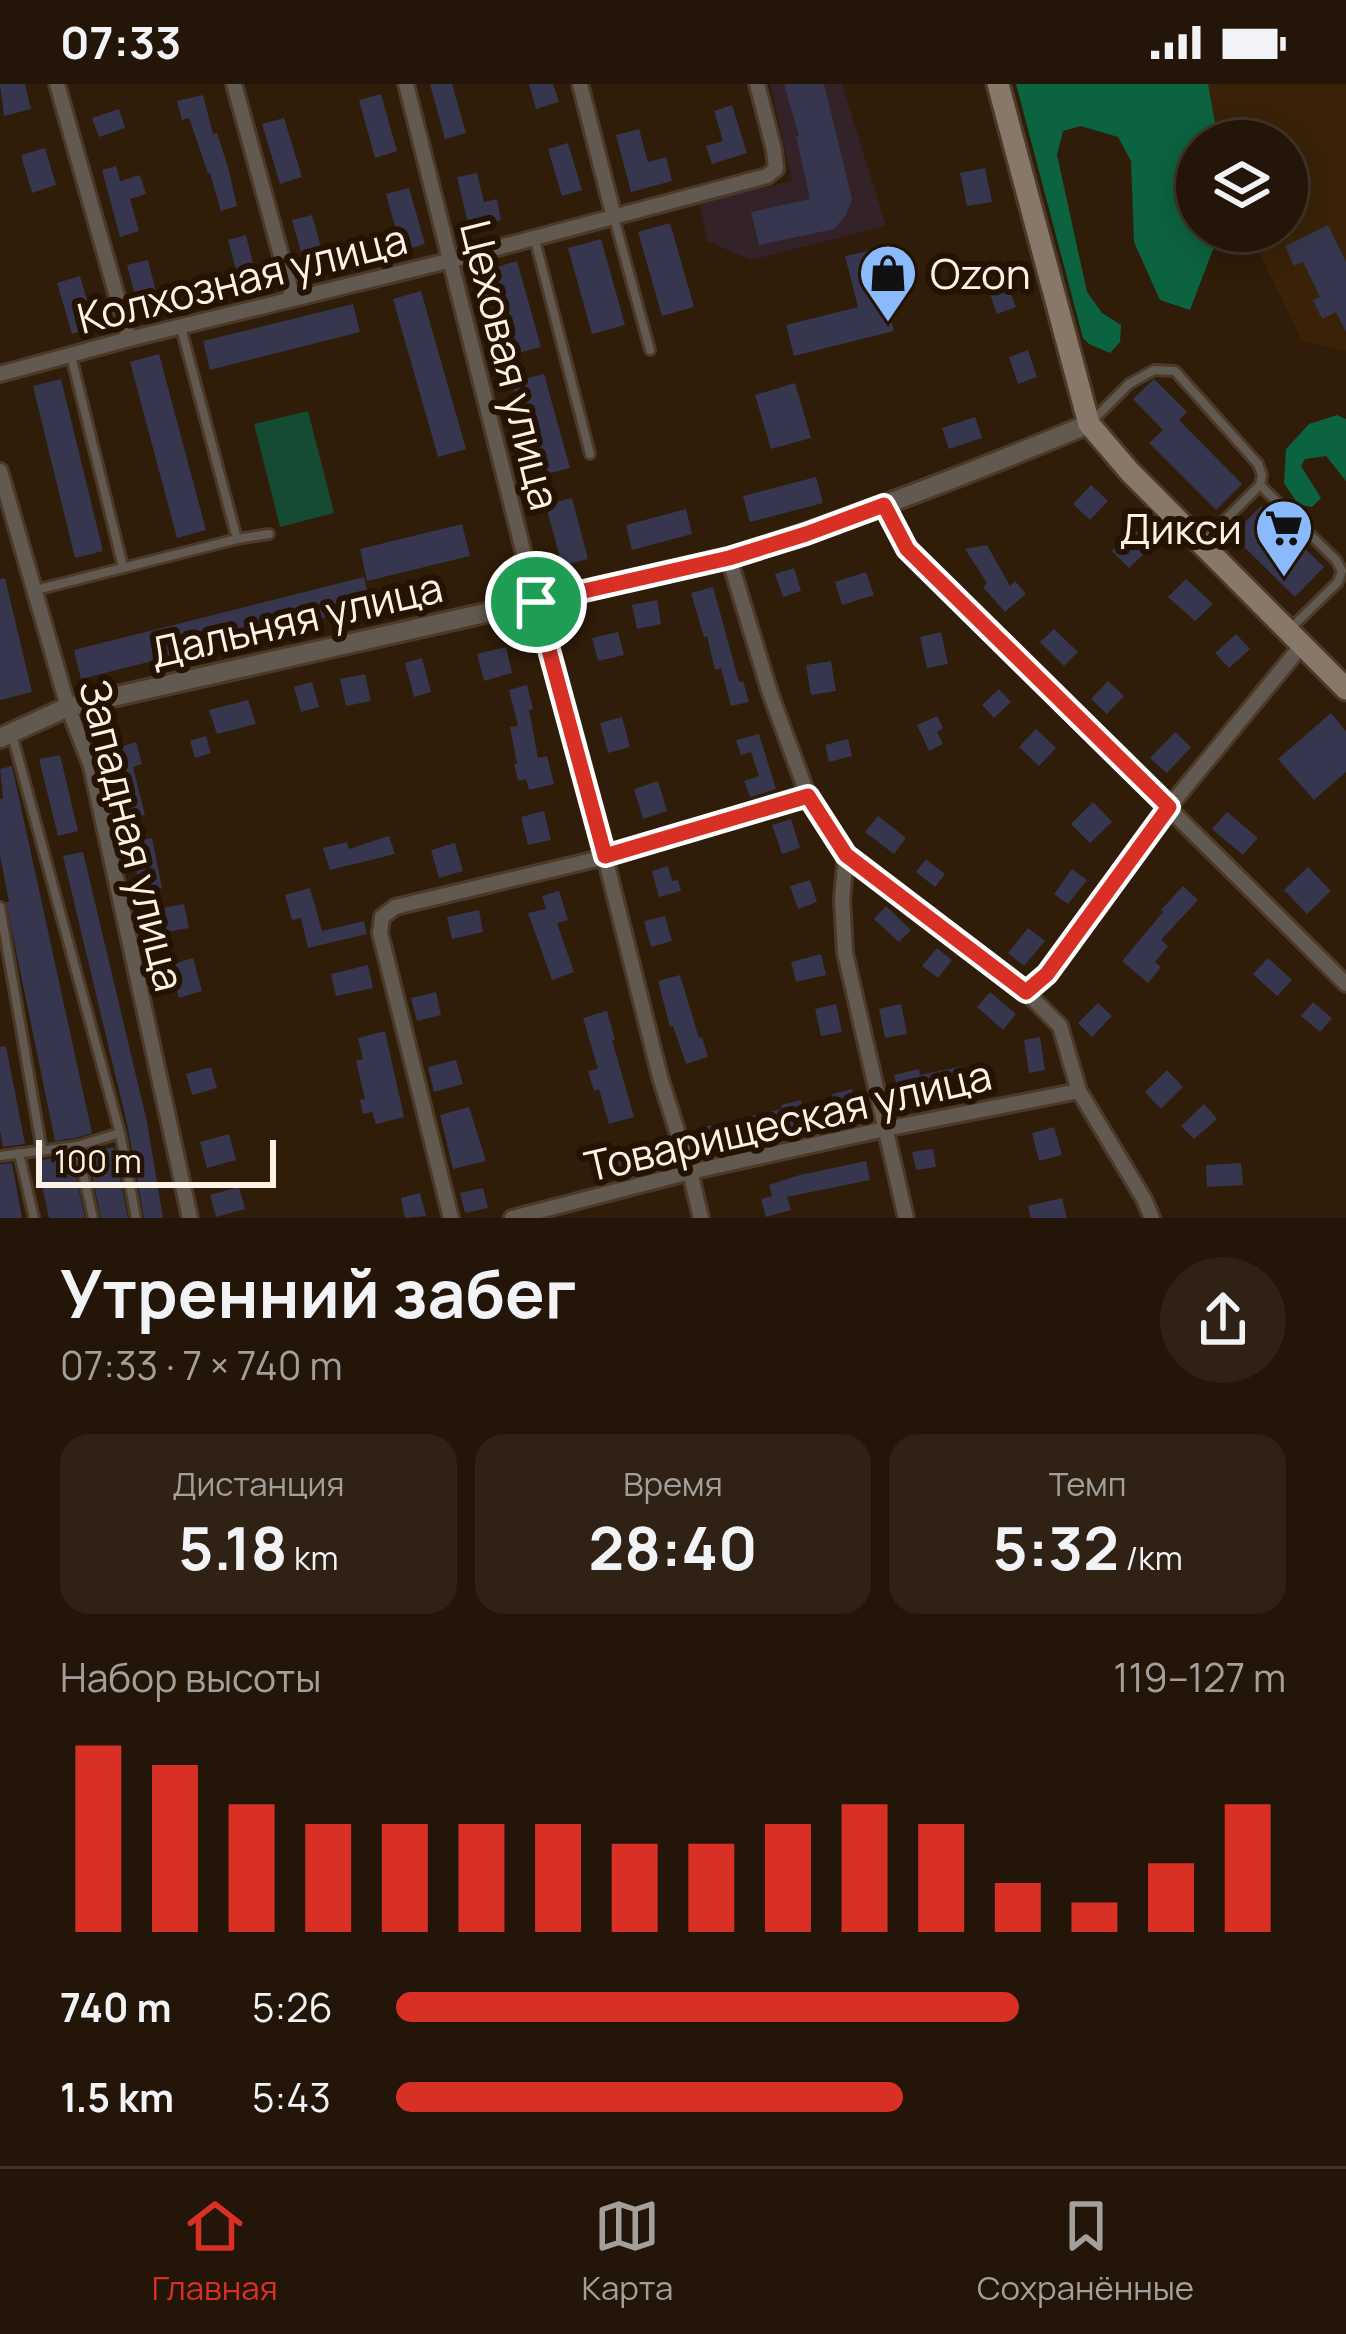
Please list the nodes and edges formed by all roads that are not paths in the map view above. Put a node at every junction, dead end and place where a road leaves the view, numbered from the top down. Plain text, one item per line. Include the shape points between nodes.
1 (57, 84) edge
2 (234, 84) edge
3 (406, 84) edge
4 (580, 84) edge
5 (757, 84) edge
6 (998, 84) edge
7 (614, 217) junction
8 (534, 237) junction
9 (452, 260) junction
10 (293, 298) junction
11 (181, 326) junction
12 (129, 339) junction
13 (650, 350) dead end
14 (70, 355) junction
15 (0, 374) edge
16 (1089, 424) junction
17 (590, 454) dead end
18 (0, 471) edge
19 (1260, 485) junction
20 (884, 505) junction
21 (269, 534) dead end
22 (237, 539) junction
23 (1201, 544) junction
24 (729, 558) junction
25 (123, 567) junction
26 (34, 591) junction
27 (536, 602) junction
28 (1295, 638) junction
29 (1346, 689) edge
30 (68, 707) junction
31 (6, 735) edge
32 (808, 796) junction
33 (1169, 807) junction
34 (846, 855) junction
35 (605, 856) junction
36 (0, 908) edge
37 (1346, 983) edge
38 (1026, 992) junction
39 (1079, 1091) junction
40 (885, 1129) junction
41 (119, 1133) junction
42 (77, 1146) junction
43 (42, 1150) junction
44 (19, 1154) junction
45 (0, 1156) edge
46 (690, 1172) junction
47 (34, 1218) edge
48 (93, 1218) edge
49 (136, 1218) edge
50 (190, 1218) edge
51 (451, 1218) edge
52 (512, 1218) edge
53 (700, 1218) edge
54 (906, 1218) edge
55 (1152, 1218) edge

1 - 12 street
2 - 10 street
3 - 9 street, Цеховая улица
4 - 7 street
5 - 7 street, Колхозная улица via 776,169
6 - 16 main road
7 - 8 street, Колхозная улица
7 - 13 lane
8 - 9 street, Колхозная улица
8 - 17 lane
9 - 10 street, Колхозная улица
9 - 27 street, Цеховая улица
10 - 11 street, Колхозная улица
11 - 12 street, Колхозная улица
11 - 22 lane
12 - 14 street, Колхозная улица
14 - 15 street, Колхозная улица
14 - 25 lane
16 - 19 lane via 1129,384 1154,370 1174,371 1258,464
16 - 20 street, Дальняя улица
16 - 23 main road
18 - 26 street, Западная улица
19 - 23 lane
19 - 28 lane via 1342,571
20 - 24 street, Дальняя улица
20 - 33 street via 907,549
21 - 22 lane
22 - 25 lane
23 - 28 main road
24 - 27 street, Дальняя улица
24 - 32 street
25 - 26 lane
26 - 30 street, Западная улица
27 - 30 street, Дальняя улица
27 - 35 street, Цеховая улица
28 - 29 main road
28 - 33 street
30 - 31 street, Дальняя улица
30 - 50 street, Западная улица via 91,766
31 - 41 lane
32 - 34 street
32 - 35 street
33 - 37 street
33 - 38 street
34 - 38 street
34 - 40 street via 845,952
35 - 46 street, Цеховая улица
35 - 51 street via 382,916
36 - 43 lane
38 - 39 street via 1060,1026
39 - 40 street, Товарищеская улица
39 - 55 street
40 - 46 street, Товарищеская улица
40 - 54 street
41 - 42 lane
41 - 49 lane
42 - 43 lane
42 - 48 lane
43 - 44 lane
44 - 45 lane
44 - 47 lane
46 - 52 street, Товарищеская улица
46 - 53 street, Цеховая улица

